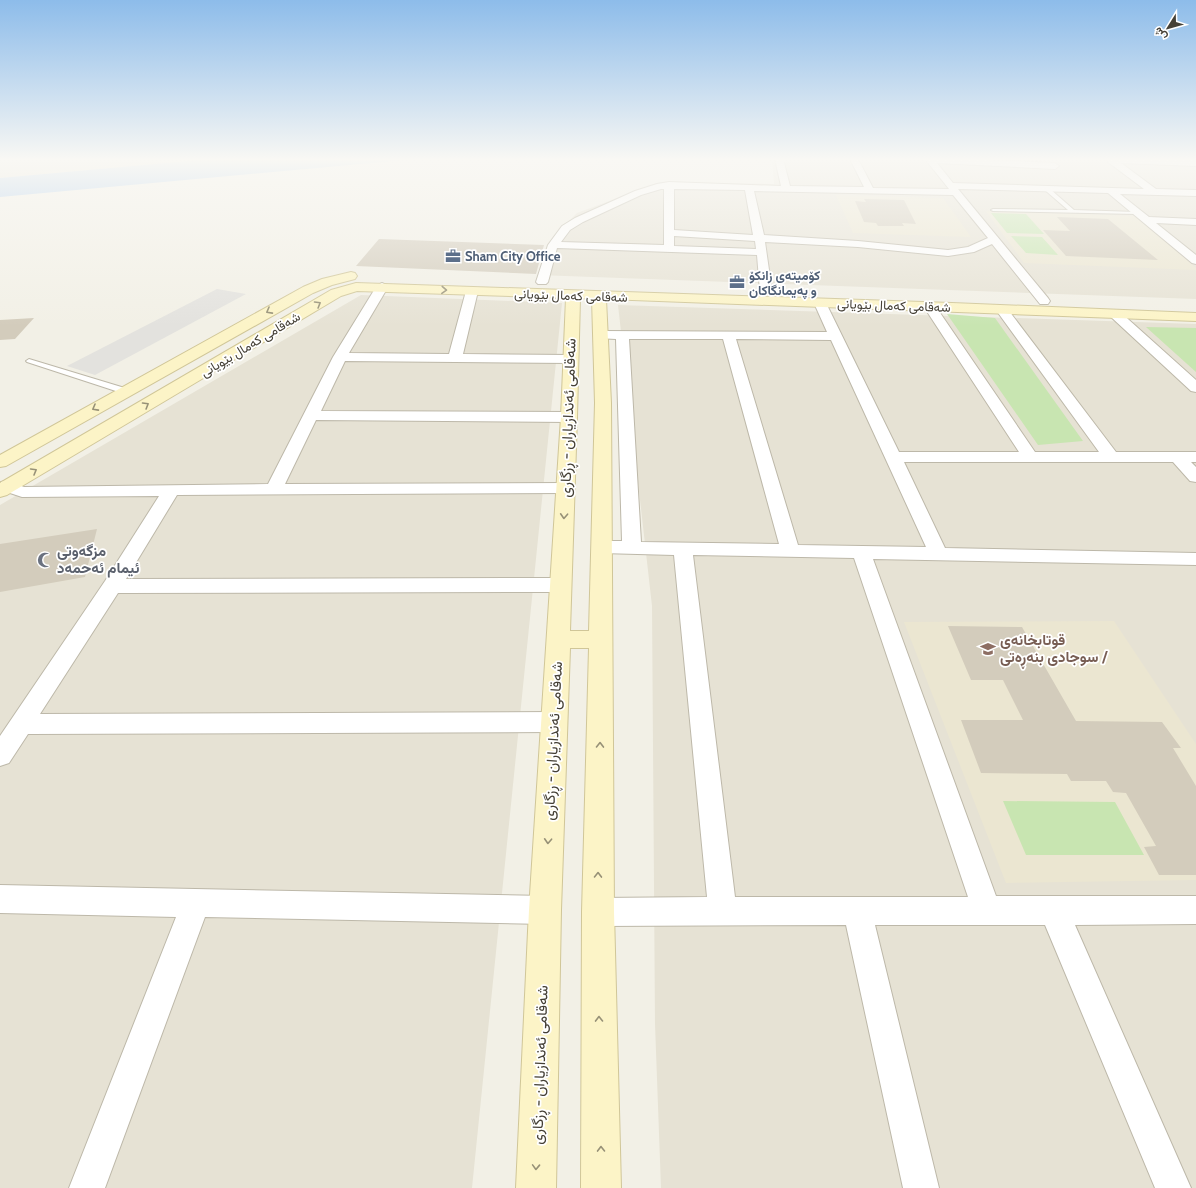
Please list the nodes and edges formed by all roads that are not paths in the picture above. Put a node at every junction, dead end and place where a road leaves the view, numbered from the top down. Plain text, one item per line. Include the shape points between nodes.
1 (591, 214) edge
2 (668, 214) edge
3 (754, 214) edge
4 (974, 214) edge
5 (1140, 214) edge
6 (1147, 220) junction
7 (1196, 222) edge
8 (668, 233) junction
9 (759, 237) junction
10 (994, 239) junction
11 (553, 245) junction
12 (669, 249) junction
13 (1184, 251) junction
14 (1196, 251) edge
15 (762, 252) junction
16 (1196, 261) edge
17 (542, 282) junction
18 (382, 287) junction
19 (516, 287) junction
20 (472, 291) junction
21 (766, 291) junction
22 (573, 295) junction
23 (599, 295) junction
24 (1044, 301) junction
25 (949, 302) junction
26 (820, 303) junction
27 (930, 307) junction
28 (1196, 308) edge
29 (1002, 310) junction
30 (1115, 314) junction
31 (1196, 318) edge
32 (611, 335) junction
33 (728, 335) junction
34 (836, 336) junction
35 (340, 357) junction
36 (455, 358) junction
37 (570, 359) junction
38 (29, 361) dead end
39 (1196, 388) edge
40 (125, 391) junction
41 (311, 415) junction
42 (569, 417) junction
43 (893, 457) junction
44 (1030, 457) junction
45 (1111, 457) junction
46 (1177, 457) junction
47 (1196, 457) edge
48 (0, 462) edge
49 (1196, 477) edge
50 (566, 488) junction
51 (4, 489) edge
52 (274, 489) junction
53 (171, 490) junction
54 (601, 547) junction
55 (632, 547) junction
56 (683, 548) junction
57 (790, 551) junction
58 (861, 552) junction
59 (939, 554) junction
60 (1196, 559) edge
61 (561, 585) junction
62 (112, 586) junction
63 (601, 639) junction
64 (558, 640) junction
65 (554, 722) junction
66 (20, 724) junction
67 (0, 756) edge
68 (0, 899) edge
69 (196, 903) junction
70 (545, 910) junction
71 (1054, 910) junction
72 (1196, 910) edge
73 (987, 911) junction
74 (598, 912) junction
75 (724, 912) junction
76 (857, 912) junction
77 (87, 1188) edge
78 (536, 1188) edge
79 (601, 1188) edge
80 (921, 1188) edge
81 (1173, 1188) edge

1 - 11 street via 566,228
2 - 8 street
3 - 9 street
4 - 10 street
5 - 6 street
6 - 7 street
6 - 13 street
8 - 9 street
8 - 12 street
9 - 10 street via 948,253 970,250
9 - 15 street
10 - 24 street
11 - 12 street
11 - 17 street
12 - 15 street
13 - 14 street
13 - 16 street
15 - 21 street
17 - 19 main road, شەقامی کەمال بێویانی
17 - 21 main road, شەقامی کەمال بێویانی
18 -> 20 main road, شەقامی کەمال بێویانی
18 - 35 street
51 -> 18 main road, شەقامی کەمال بێویانی via 336,293 356,287
19 - 20 main road, شەقامی کەمال بێویانی
19 - 22 main road, شەقامی کەمال بێویانی
19 -> 40 main road, شەقامی کەمال بێویانی via 374,276 333,280 308,290
20 - 36 street
21 - 25 main road, شەقامی کەمال بێویانی
22 - 23 main road, شەقامی کەمال بێویانی
22 - 37 main road, شەقامی ئەندازیاران - ڕزگاری
23 - 26 main road, شەقامی کەمال بێویانی
23 - 32 main road, شەقامی ئەندازیاران - ڕزگاری
24 - 25 main road, شەقامی کەمال بێویانی
24 - 28 main road, شەقامی کەمال بێویانی
25 - 27 main road, شەقامی کەمال بێویانی
25 - 29 main road, شەقامی کەمال بێویانی
26 - 27 main road, شەقامی کەمال بێویانی
26 - 34 street
27 - 44 street
29 - 30 main road, شەقامی کەمال بێویانی
29 - 45 street
30 - 31 main road, شەقامی کەمال بێویانی
30 - 39 street
32 - 33 street
32 - 54 main road, شەقامی ئەندازیاران - ڕزگاری via 603,403
32 - 55 street
33 - 34 street
33 - 57 street
34 - 43 street
35 - 36 street
35 - 41 street
36 - 37 street
37 - 42 main road, شەقامی ئەندازیاران - ڕزگاری
38 - 40 lane
40 -> 48 main road, شەقامی کەمال بێویانی
41 - 42 street
41 - 52 street
42 - 50 main road, شەقامی ئەندازیاران - ڕزگاری
43 - 44 street
43 - 59 street
44 - 45 street
45 - 46 street
46 - 47 street
46 - 49 street
50 - 52 street
50 -> 61 main road, شەقامی ئەندازیاران - ڕزگاری
51 - 53 street via 22,492
52 - 53 street
53 - 62 street
54 - 55 street
54 - 63 main road, شەقامی ئەندازیاران - ڕزگاری
55 - 56 street
56 - 57 street
56 - 75 street
57 - 58 street
58 - 59 street
58 - 73 street
59 - 60 street
61 - 62 street
61 - 64 main road, شەقامی ئەندازیاران - ڕزگاری
62 - 66 street
63 - 64 main road
74 -> 63 main road, شەقامی ئەندازیاران - ڕزگاری
64 - 65 main road, شەقامی ئەندازیاران - ڕزگاری
65 - 66 street
65 -> 70 main road, شەقامی ئەندازیاران - ڕزگاری
66 - 67 street
68 - 69 street
69 - 70 street
69 - 77 street
70 -> 78 main road, شەقامی ئەندازیاران - ڕزگاری
71 - 72 street
71 - 73 street
71 - 81 street
73 - 76 street
74 - 75 street
79 -> 74 main road, شەقامی ئەندازیاران - ڕزگاری
75 - 76 street
76 - 80 street

